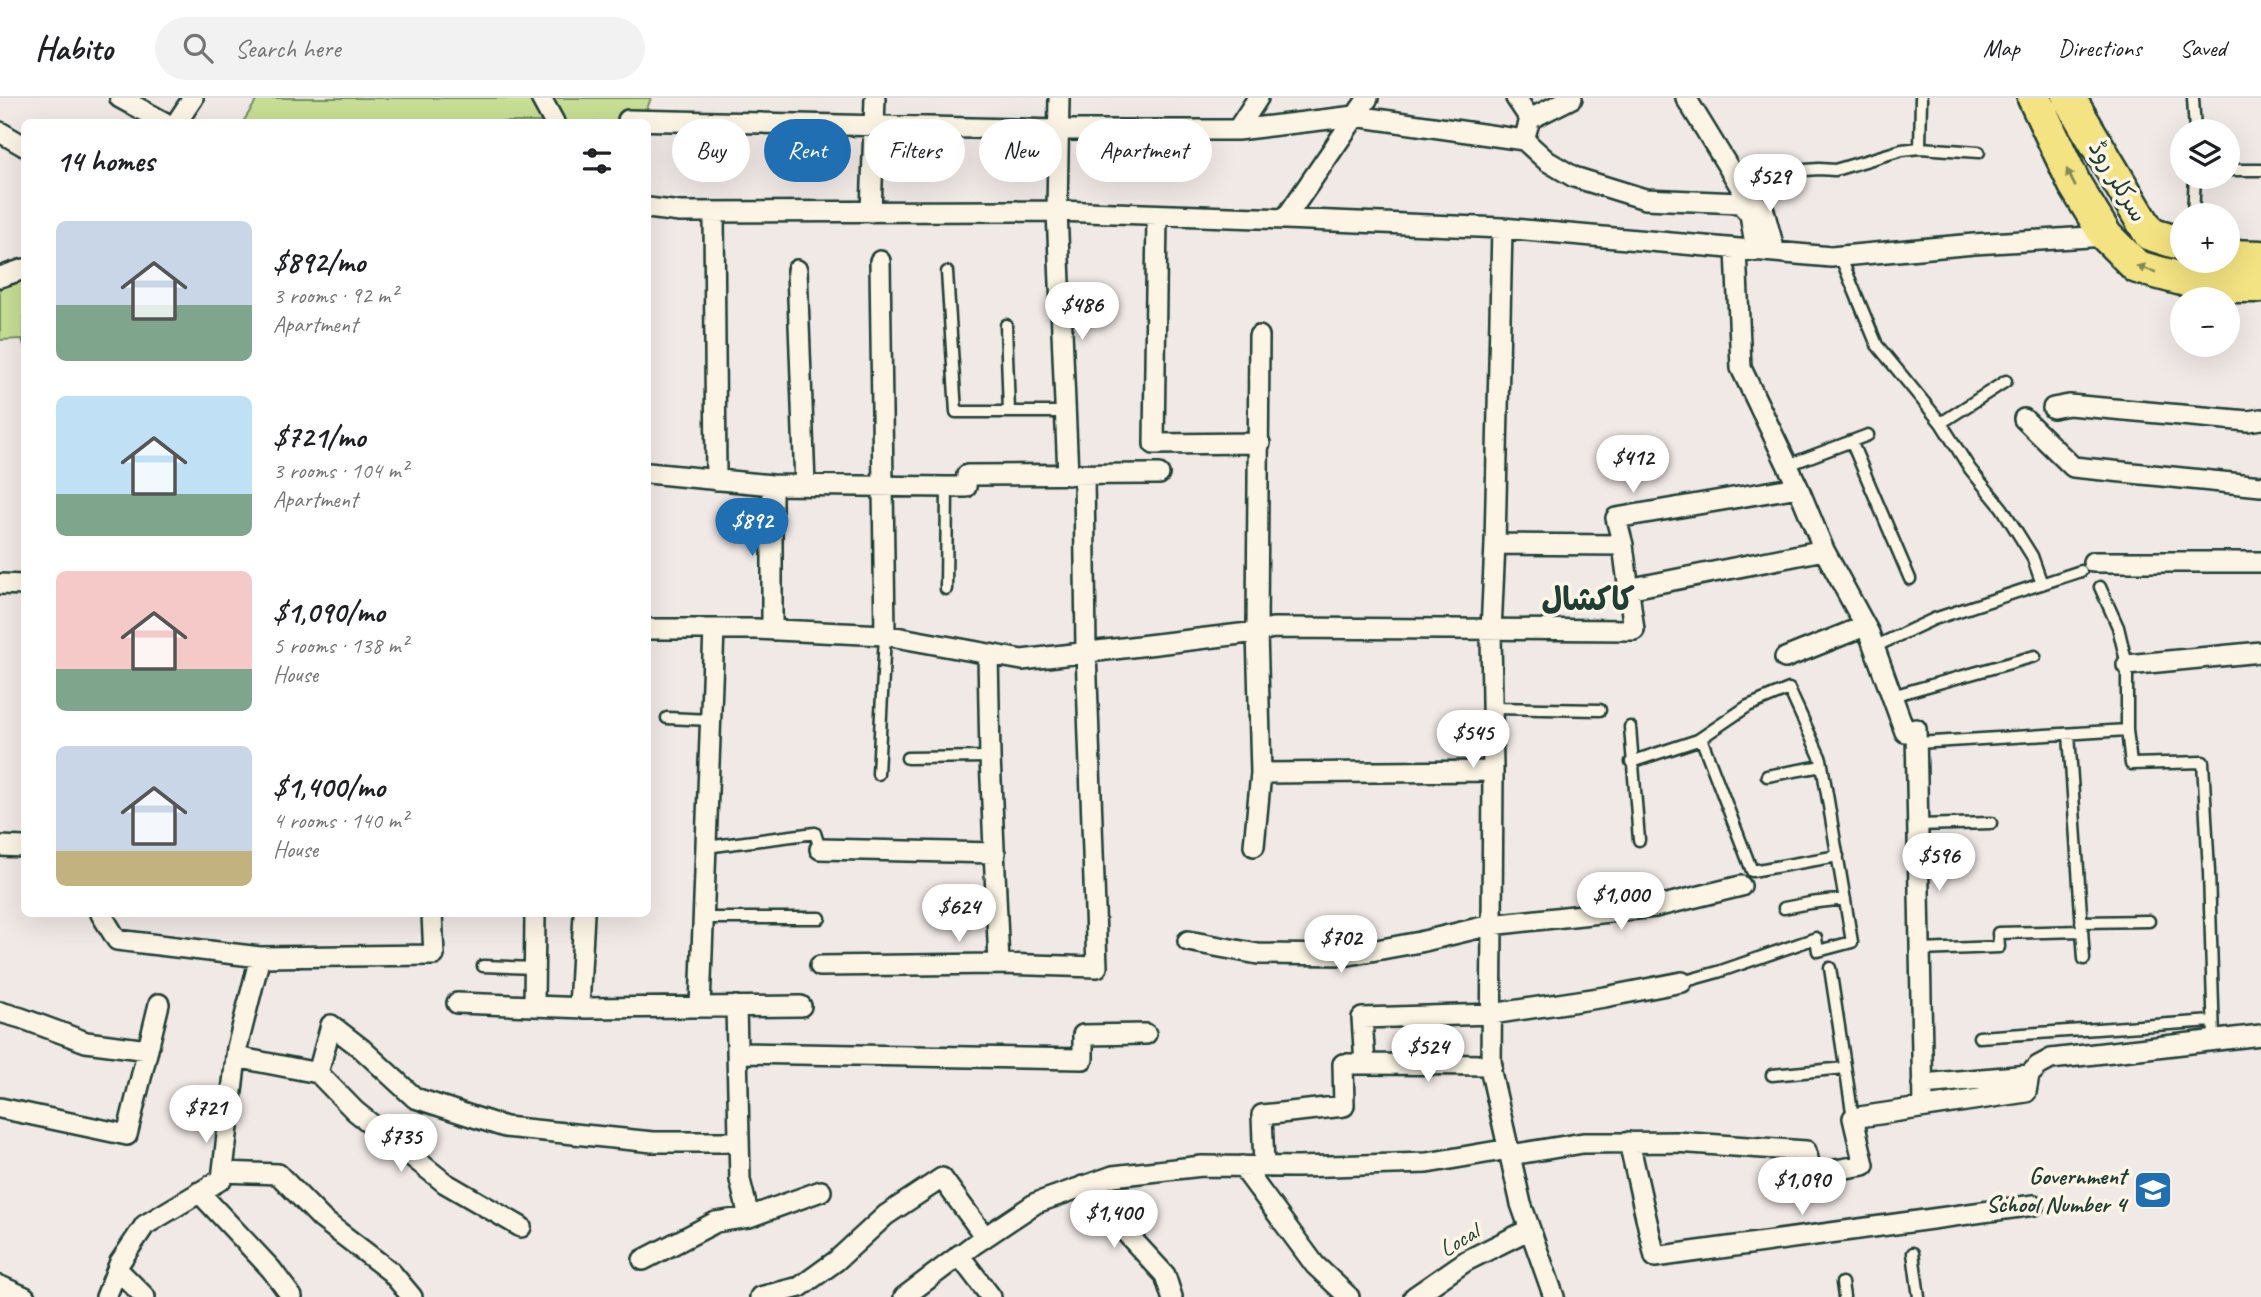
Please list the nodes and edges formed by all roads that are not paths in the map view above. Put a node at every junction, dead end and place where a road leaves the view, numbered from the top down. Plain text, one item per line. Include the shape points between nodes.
1 (120, 98) edge
2 (192, 98) edge
3 (541, 98) edge
4 (875, 98) edge
5 (1059, 98) edge
6 (1258, 98) edge
7 (1368, 98) edge
8 (1516, 98) edge
9 (1572, 98) edge
10 (1686, 98) edge
11 (1921, 98) edge
12 (2034, 98) edge
13 (2069, 98) edge
14 (2193, 98) edge
15 (1355, 116) junction
16 (158, 119) edge
17 (179, 119) edge
18 (552, 119) edge
19 (873, 119) edge
20 (1058, 119) edge
21 (1530, 119) junction
22 (2194, 119) edge
23 (651, 120) edge
24 (865, 124) edge
25 (1062, 130) edge
26 (1237, 130) junction
27 (0, 132) edge
28 (1524, 140) junction
29 (21, 144) edge
30 (1920, 148) junction
31 (1979, 152) dead end
32 (2240, 170) edge
33 (2261, 170) edge
34 (1777, 172) dead end
35 (872, 182) edge
36 (1057, 182) edge
37 (651, 208) edge
38 (1057, 211) junction
39 (714, 212) junction
40 (871, 212) junction
41 (1157, 215) junction
42 (1285, 219) junction
43 (1502, 228) junction
44 (2106, 236) junction
45 (2170, 240) edge
46 (1756, 251) junction
47 (1840, 256) junction
48 (2240, 256) edge
49 (2261, 257) edge
50 (880, 261) dead end
51 (21, 270) edge
52 (797, 270) dead end
53 (947, 272) dead end
54 (0, 277) edge
55 (2261, 285) edge
56 (1006, 326) dead end
57 (1259, 336) dead end
58 (2006, 381) dead end
59 (2053, 408) dead end
60 (1010, 412) junction
61 (1065, 412) junction
62 (2024, 419) dead end
63 (2261, 419) edge
64 (1941, 423) junction
65 (1868, 435) dead end
66 (1851, 442) junction
67 (1260, 443) junction
68 (1788, 466) junction
69 (651, 473) edge
70 (1076, 474) junction
71 (1159, 474) dead end
72 (716, 480) junction
73 (772, 485) junction
74 (804, 485) junction
75 (884, 486) junction
76 (2261, 486) edge
77 (947, 487) junction
78 (1798, 487) junction
79 (1495, 544) junction
80 (1623, 545) junction
81 (1824, 550) junction
82 (2261, 562) edge
83 (2087, 567) joint
84 (1910, 579) dead end
85 (0, 584) edge
86 (2042, 584) junction
87 (21, 585) edge
88 (2100, 587) dead end
89 (946, 589) dead end
90 (1628, 589) junction
91 (1866, 626) junction
92 (651, 629) edge
93 (714, 629) junction
94 (772, 630) junction
95 (1491, 631) junction
96 (1257, 632) junction
97 (885, 635) junction
98 (1874, 647) junction
99 (1086, 651) junction
100 (2261, 652) edge
101 (988, 654) junction
102 (2035, 656) dead end
103 (1784, 658) dead end
104 (2127, 665) junction
105 (1892, 696) junction
106 (1493, 708) junction
107 (1600, 710) dead end
108 (667, 718) dead end
109 (711, 720) junction
110 (1630, 727) dead end
111 (2127, 730) junction
112 (2069, 734) junction
113 (1702, 738) junction
114 (1917, 743) junction
115 (990, 757) junction
116 (907, 758) dead end
117 (1631, 762) junction
118 (1822, 766) junction
119 (1493, 771) junction
120 (1261, 773) junction
121 (878, 774) dead end
122 (1767, 776) dead end
123 (1991, 822) dead end
124 (1918, 825) junction
125 (1639, 840) dead end
126 (0, 846) edge
127 (1254, 846) dead end
128 (21, 847) edge
129 (706, 847) junction
130 (820, 849) joint
131 (995, 853) junction
132 (1839, 856) junction
133 (1741, 886) dead end
134 (1845, 899) junction
135 (1784, 908) dead end
136 (103, 917) edge
137 (432, 917) edge
138 (536, 917) edge
139 (584, 917) edge
140 (703, 918) junction
141 (820, 918) dead end
142 (2149, 921) dead end
143 (1491, 925) junction
144 (2082, 927) junction
145 (1188, 941) dead end
146 (1920, 950) junction
147 (260, 957) junction
148 (2084, 959) dead end
149 (999, 964) junction
150 (483, 966) dead end
151 (820, 966) dead end
152 (535, 968) junction
153 (1830, 968) dead end
154 (1682, 982) joint
155 (457, 1003) dead end
156 (159, 1004) dead end
157 (534, 1006) junction
158 (736, 1006) junction
159 (801, 1006) dead end
160 (700, 1007) junction
161 (579, 1008) junction
162 (0, 1012) edge
163 (1492, 1014) junction
164 (2214, 1030) junction
165 (1146, 1034) dead end
166 (2261, 1035) edge
167 (1979, 1037) dead end
168 (148, 1050) junction
169 (737, 1052) junction
170 (236, 1057) junction
171 (1365, 1063) junction
172 (1492, 1065) junction
173 (1845, 1068) junction
174 (318, 1073) junction
175 (1772, 1075) dead end
176 (2029, 1075) junction
177 (1922, 1084) junction
178 (1923, 1107) junction
179 (0, 1108) edge
180 (1853, 1118) junction
181 (739, 1142) junction
182 (1629, 1142) junction
183 (1510, 1152) junction
184 (1242, 1166) junction
185 (1264, 1166) junction
186 (223, 1172) junction
187 (1083, 1186) junction
188 (821, 1191) dead end
189 (199, 1192) junction
190 (2034, 1205) dead end
191 (749, 1217) junction
192 (521, 1227) dead end
193 (1530, 1229) junction
194 (985, 1237) junction
195 (1913, 1253) dead end
196 (959, 1255) junction
197 (643, 1260) dead end
198 (117, 1269) junction
199 (1842, 1283) dead end
200 (0, 1286) edge
201 (1424, 1294) edge
202 (25, 1297) edge
203 (106, 1297) edge
204 (145, 1297) edge
205 (292, 1297) edge
206 (412, 1297) edge
207 (760, 1297) edge
208 (904, 1297) edge
209 (991, 1297) edge
210 (1172, 1297) edge
211 (1349, 1297) edge
212 (1554, 1297) edge
213 (1844, 1297) edge
214 (1919, 1297) edge

1 - 16 street
2 - 17 street
3 - 18 street
4 - 19 street
5 - 20 street
6 - 26 street
7 - 15 street
8 - 21 street
9 - 21 street
10 - 46 street via 1743,191 1763,211
11 - 30 lane
44 -> 12 main road via 2075,185
13 - 45 main road, سرکلر روڈ via 2150,234
14 - 22 lane
15 - 26 street
15 - 28 street
15 - 42 street
21 - 28 street
23 - 24 street
25 - 26 street
27 - 29 street
28 - 46 street via 1574,177 1644,199 1740,203 1750,214
30 - 31 lane
30 - 34 lane via 1835,170
32 - 33 lane
35 - 40 street
36 - 38 street
37 - 39 street
38 - 40 street
38 - 41 street
38 - 61 street
39 - 40 street
39 - 72 street
41 - 42 street
41 - 67 street via 1154,444
42 - 43 street
43 - 46 street
43 - 79 street
44 - 47 street
55 -> 44 main road via 2208,286 2137,267
46 - 47 street
46 - 68 street via 1741,368
47 - 64 lane via 1877,345
48 - 49 main road
50 - 75 street
51 - 54 street
52 - 74 street
53 - 60 lane via 956,412
56 - 60 lane
57 - 67 street
58 - 64 lane
59 - 63 street via 2069,405
60 - 61 lane
61 - 70 street
62 - 76 street via 2073,467
64 - 86 lane via 2002,508 2032,556
65 - 66 lane
66 - 68 lane
66 - 84 lane
67 - 96 street
68 - 78 street
69 - 72 street
70 - 71 street
70 - 77 street via 967,475 966,487
70 - 99 street
72 - 73 street
73 - 74 street
73 - 94 street
74 - 75 street
75 - 77 street
75 - 97 street
77 - 89 lane
78 - 80 street via 1616,518
78 - 81 street
79 - 80 street
79 - 95 street
80 - 90 street
81 - 90 street
81 - 91 street
82 - 83 street
83 - 86 lane
85 - 87 street
86 - 98 lane via 1934,619
88 - 104 lane via 2118,627
90 - 95 street via 1634,630
91 - 98 street
91 - 103 street
92 - 93 street
93 - 94 street
93 - 109 street
94 - 97 street
95 - 96 street via 1273,628
95 - 106 street
96 - 99 street
96 - 120 street
97 - 101 street
97 - 121 lane
98 - 105 street
99 - 101 street via 1022,660
99 - 149 street via 1097,967
100 - 104 street
101 - 115 street
102 - 105 lane
104 - 111 lane
105 - 114 street via 1905,732 1916,729
106 - 107 lane
106 - 119 street
108 - 109 lane
109 - 129 street
110 - 117 lane
111 - 112 lane
111 - 164 lane via 2131,764 2203,762
112 - 114 lane
112 - 144 lane
113 - 117 lane
113 - 118 lane via 1748,706 1789,688
113 - 132 lane via 1752,871
114 - 124 street
115 - 116 lane
115 - 131 street
117 - 125 lane
118 - 122 lane
118 - 132 lane
119 - 120 street
119 - 143 street
120 - 127 street
123 - 124 lane
124 - 146 street
126 - 128 street
129 - 130 lane via 815,834
129 - 140 street
130 - 131 street
131 - 149 street
132 - 134 lane
133 - 143 street via 1655,908
134 - 135 lane
134 - 154 lane via 1852,942 1818,951 1816,938
136 - 147 street via 117,940
137 - 147 street via 434,955
138 - 152 street
139 - 161 street
140 - 141 lane
140 - 160 street
142 - 144 lane
143 - 145 street via 1349,955 1258,954
143 - 163 street
144 - 146 lane via 1998,933 1999,947
144 - 148 lane
146 - 177 street
147 - 170 street
149 - 151 street
150 - 152 lane
152 - 157 street
153 - 173 lane
154 - 163 street
155 - 157 street
156 - 168 street
157 - 161 street
158 - 159 street
158 - 160 street
158 - 169 street
160 - 161 street
162 - 168 street via 86,1042
163 - 171 street via 1362,1018
163 - 172 street
164 - 166 street
164 - 167 lane
164 - 176 street via 2051,1059
165 - 169 street via 1083,1035 1083,1059
168 - 179 street via 127,1135
169 - 181 street
170 - 174 street
170 - 186 street
171 - 172 street
171 - 185 street via 1343,1064 1344,1106 1262,1115
172 - 183 street
173 - 175 lane
173 - 180 lane
174 - 181 street via 331,1025 415,1098 505,1127 653,1142
174 - 192 street via 355,1111 445,1183
176 - 177 street
176 - 178 street via 2026,1093
177 - 178 street
178 - 180 street
180 - 182 street via 1864,1165 1812,1174 1807,1151
181 - 191 street via 740,1180
182 - 183 street
182 - 190 street via 1654,1257
183 - 185 street via 1427,1163
183 - 193 street
184 - 185 street
184 - 187 street via 1113,1176
184 - 211 street via 1315,1265
186 - 189 street via 222,1178
186 - 206 street via 278,1174 321,1219 391,1272
187 - 194 street via 1036,1203
187 - 210 street via 1165,1275
188 - 191 street
189 - 198 street via 145,1225
189 - 205 street
191 - 197 street via 716,1223
193 - 201 street, Local via 1466,1261
193 - 212 street
194 - 196 street
194 - 207 street via 942,1178 886,1215 800,1287
195 - 214 lane
196 - 208 street
196 - 209 street
198 - 203 street
198 - 204 street
199 - 213 lane
200 - 202 street

